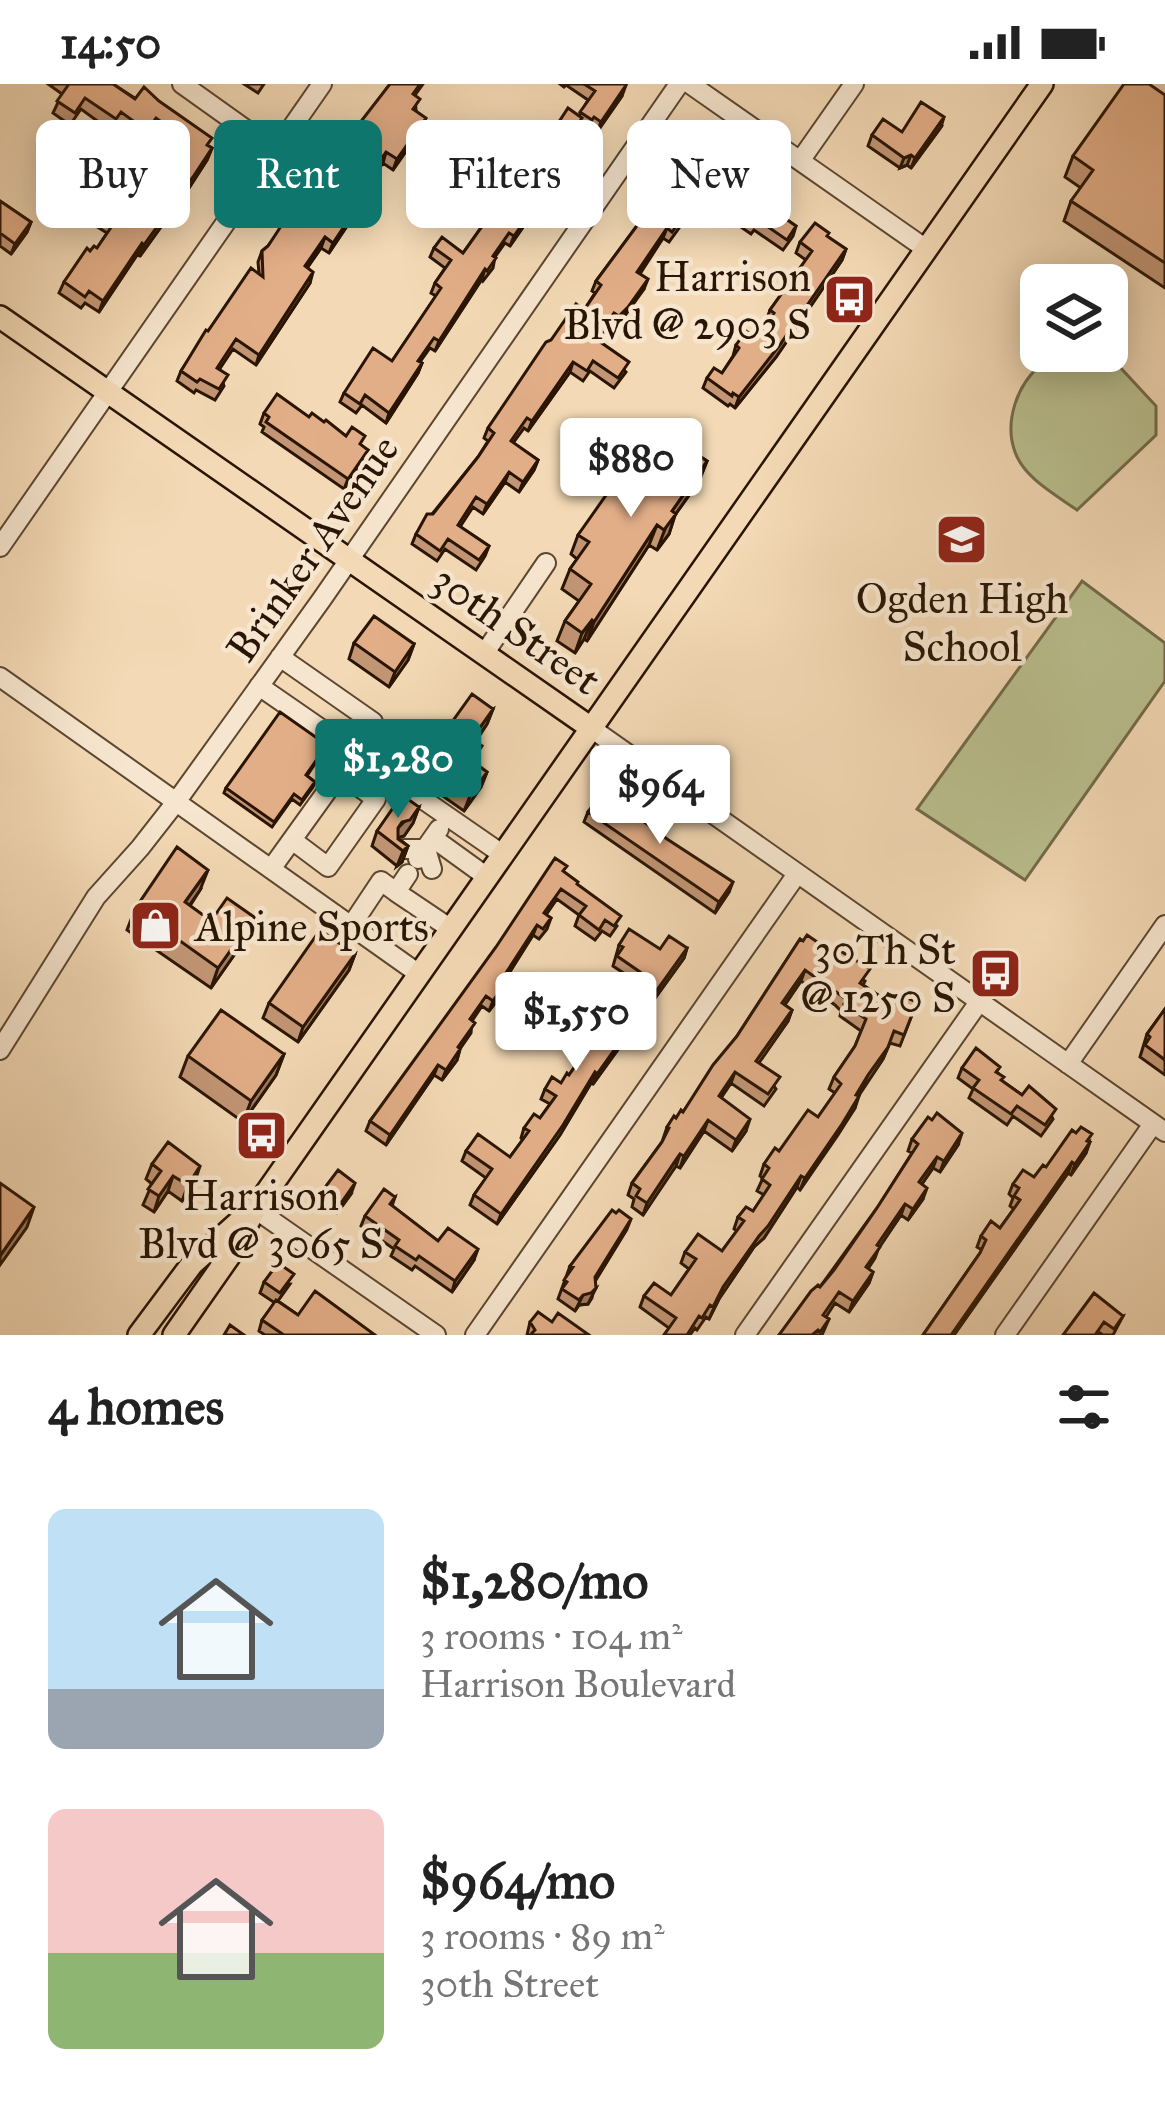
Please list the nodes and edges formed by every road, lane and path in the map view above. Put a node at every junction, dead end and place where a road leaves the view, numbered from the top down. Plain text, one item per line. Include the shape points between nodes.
1 (182, 84) edge
2 (322, 84) edge
3 (679, 84) edge
4 (690, 84) edge
5 (854, 84) edge
6 (1042, 84) edge
7 (233, 120) edge
8 (297, 120) edge
9 (800, 161) junction
10 (222, 228) edge
11 (926, 249) junction
12 (0, 317) edge
13 (108, 392) junction
14 (0, 547) edge
15 (350, 559) junction
16 (546, 563) dead end
17 (484, 654) junction
18 (280, 657) junction
19 (0, 677) edge
20 (260, 686) junction
21 (373, 722) dead end
22 (590, 728) junction
23 (176, 802) junction
24 (448, 817) junction
25 (292, 840) junction
26 (502, 854) junction
27 (417, 861) junction
28 (271, 869) junction
29 (796, 874) junction
30 (487, 877) junction
31 (396, 892) junction
32 (351, 926) junction
33 (1165, 926) edge
34 (451, 928) junction
35 (419, 974) junction
36 (979, 1001) junction
37 (0, 1049) edge
38 (1068, 1064) junction
39 (1159, 1128) edge
40 (255, 1209) junction
41 (210, 1284) junction
42 (139, 1335) edge
43 (162, 1335) edge
44 (174, 1335) edge
45 (436, 1335) edge
46 (475, 1335) edge
47 (745, 1335) edge
48 (1005, 1335) edge

1 - 7 street
2 - 8 street
3 - 15 street, Brinker Avenue
4 - 9 street
5 - 9 street
6 - 11 main road
9 - 11 street
10 - 13 street
11 - 22 main road
12 - 13 main road, 30th Street
13 - 14 street
13 - 15 main road, 30th Street
15 - 17 main road, 30th Street
15 - 18 street, Brinker Avenue
16 - 17 street
17 - 22 main road, 30th Street
18 - 20 street, Brinker Avenue
18 - 21 street
19 - 23 street
20 - 23 street, Brinker Avenue
20 - 24 street
22 - 26 main road
22 - 29 street, 30th Street
23 - 28 street
23 - 37 street, Brinker Avenue via 96,897
24 - 26 street
24 - 27 street
25 - 25 street via 340,773 376,800 328,867
25 - 28 street
26 - 30 main road
27 - 30 street
27 - 31 street
28 - 32 street
29 - 36 street, 30th Street
29 - 46 street
30 - 34 main road
31 - 32 street via 381,881
31 - 34 street
32 - 35 street
33 - 38 street
34 - 35 main road
35 - 40 main road
36 - 38 street, 30th Street
36 - 47 street
38 - 39 street, 30th Street
39 - 48 street
40 - 41 main road
40 - 42 main road via 192,1264
40 - 45 street
41 - 43 street
41 - 44 main road

